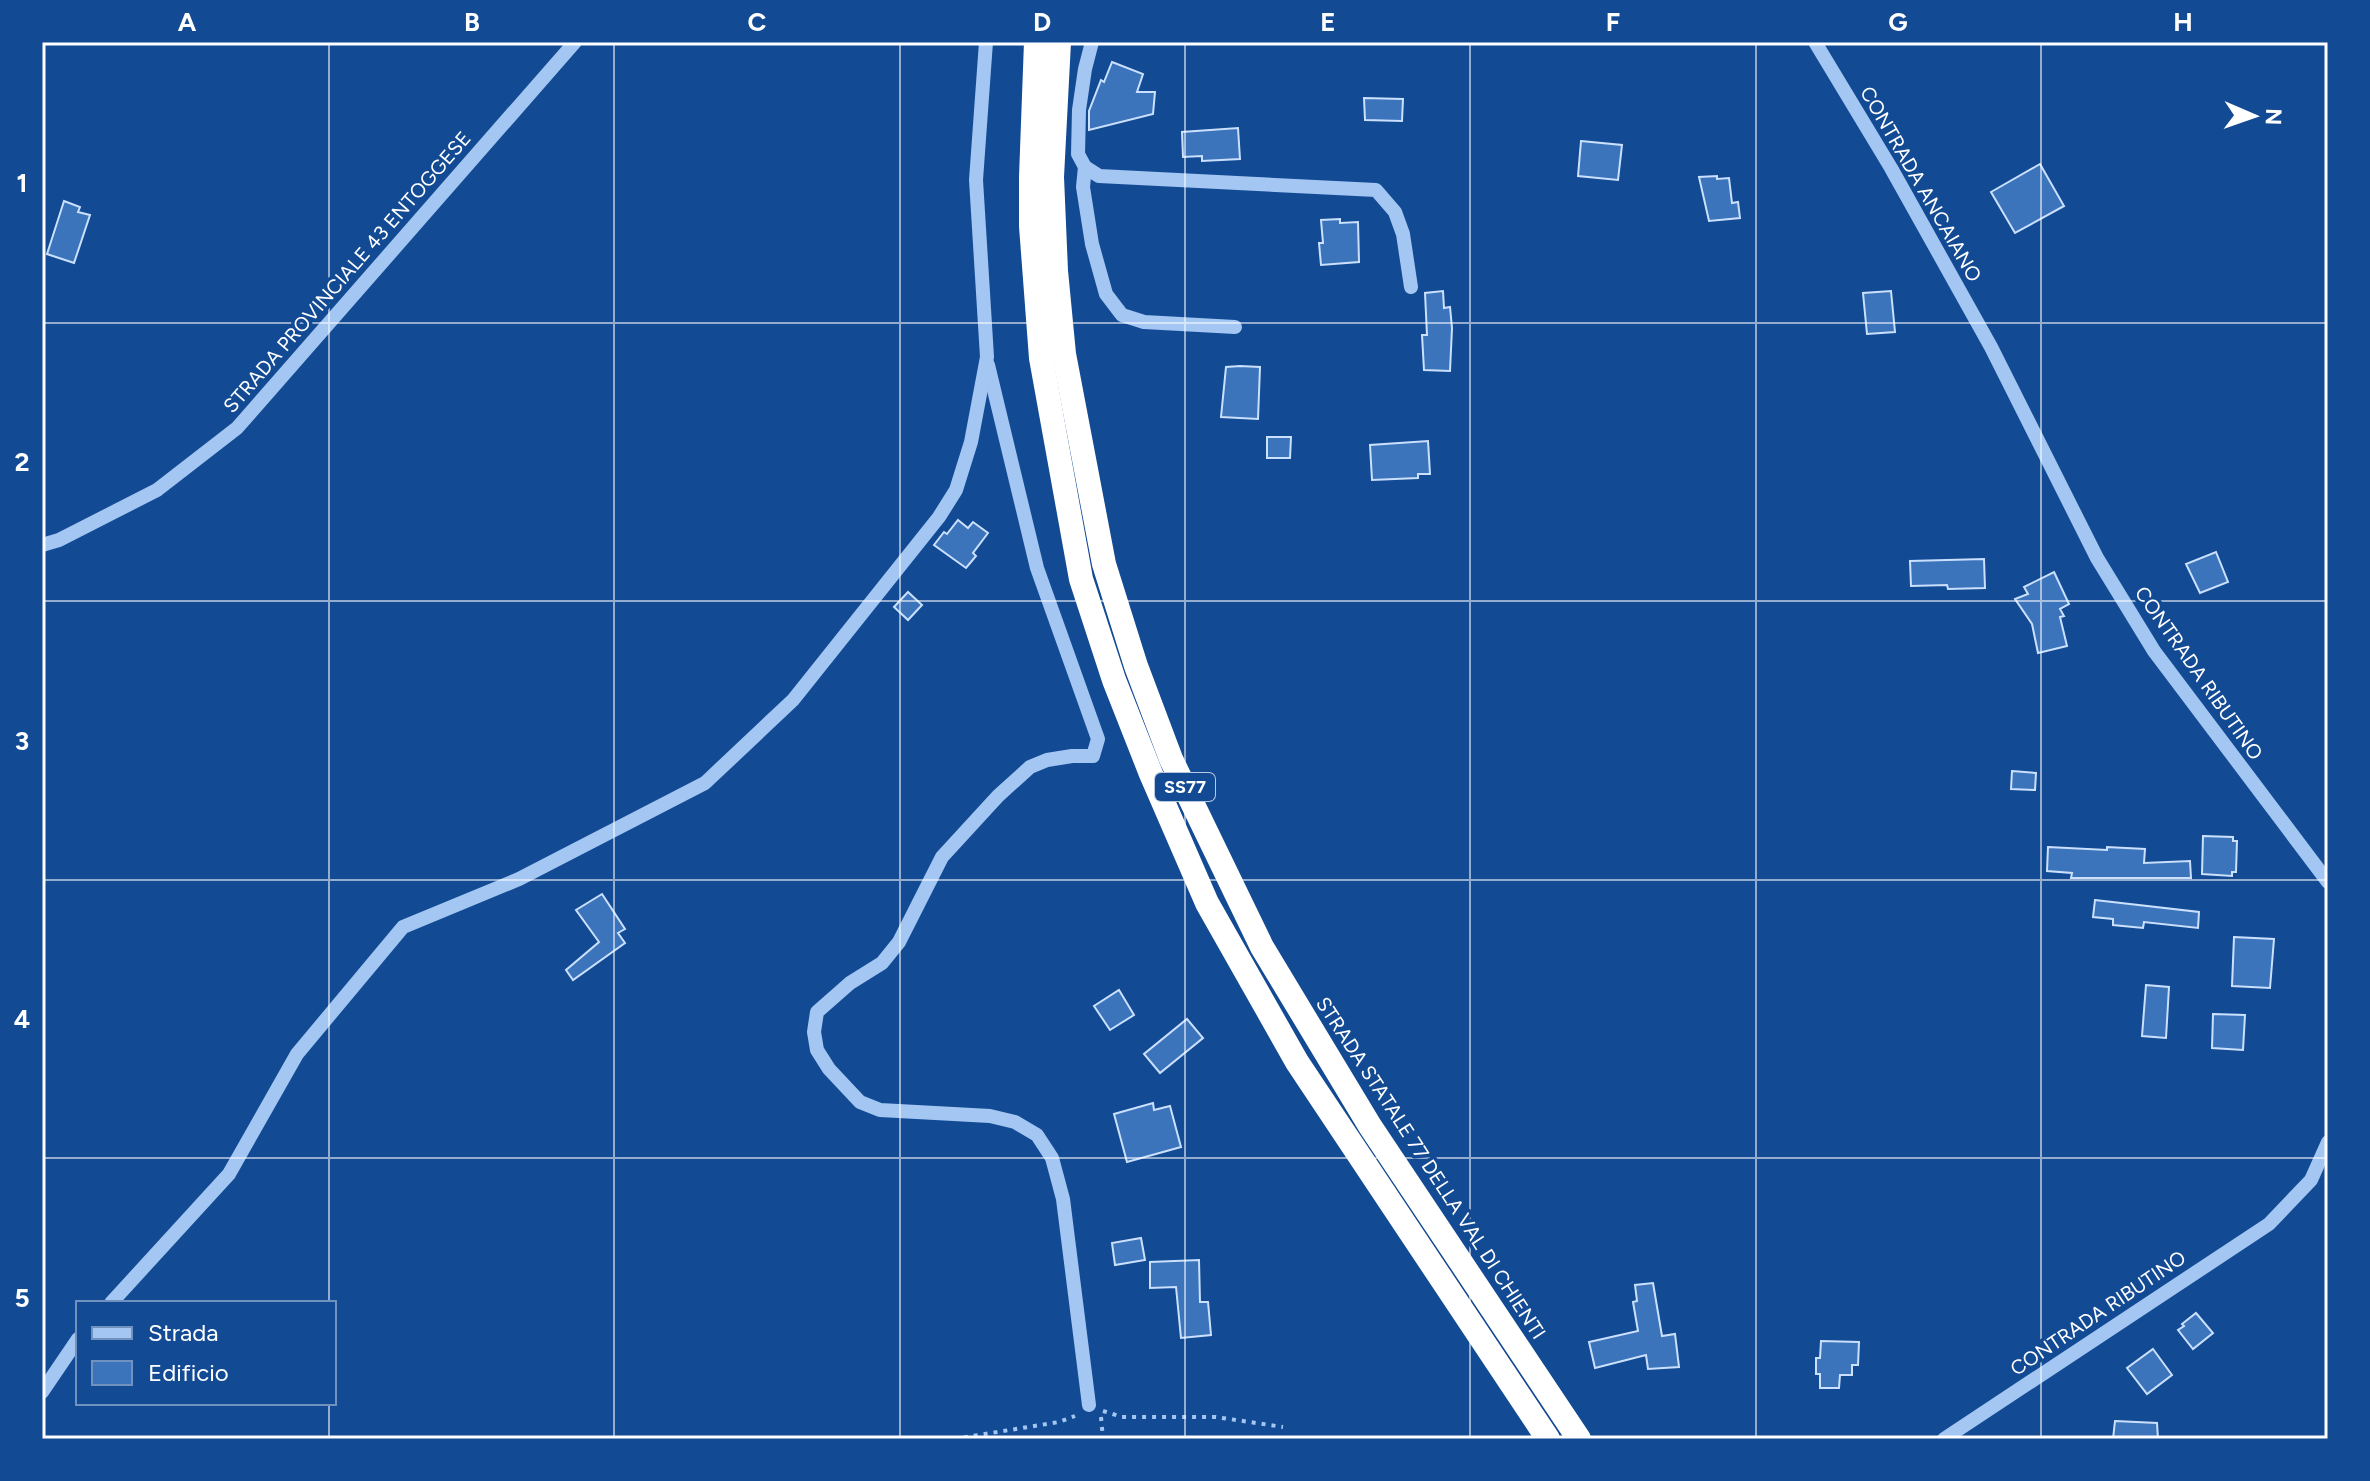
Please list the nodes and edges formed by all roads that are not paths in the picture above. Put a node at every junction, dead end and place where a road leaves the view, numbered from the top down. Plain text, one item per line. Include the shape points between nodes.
1 (575, 42) edge
2 (986, 42) edge
3 (1036, 42) edge
4 (1059, 42) edge
5 (1092, 42) edge
6 (1815, 42) edge
7 (1085, 167) junction
8 (1411, 287) dead end
9 (1235, 327) dead end
10 (1991, 347) joint
11 (987, 357) junction
12 (42, 545) edge
13 (2328, 882) edge
14 (2328, 1142) edge
15 (113, 1301) edge
16 (76, 1342) edge
17 (42, 1392) edge
18 (1089, 1405) road end
19 (1548, 1439) edge
20 (1579, 1439) edge
21 (1944, 1439) edge

1 - 12 street, STRADA PROVINCIALE 43 ENTOGGESE via 237,428 157,490
2 - 11 street via 976,180
3 - 19 highway, SS77 via 1031,226 1041,358 1081,579 1114,680 1207,903 1297,1062
4 - 20 highway, STRADA STATALE 77 DELLA VAL DI CHIENTI / SS77 via 1052,177 1064,354 1104,564 1136,666 1171,759 1262,947 1370,1126
5 - 7 street via 1079,110 1078,154
6 - 10 street, CONTRADA ANCAIANO
7 - 8 street via 1099,176 1376,190 1395,212 1403,234
7 - 9 street via 1092,244 1106,294 1122,315 1144,322
10 - 13 street, CONTRADA RIBUTINO via 2097,558 2154,651
11 - 15 street via 956,490 793,700 705,783 519,879 403,927 297,1054 229,1174
11 - 18 street via 1037,568 1098,739 1093,756 1030,767 998,796 942,857 899,942 882,963 817,1012 814,1032 829,1069 860,1102 880,1110 990,1116 1037,1135 1052,1158 1063,1199
14 - 21 street, CONTRADA RIBUTINO via 2311,1180 2269,1224
16 - 17 street

